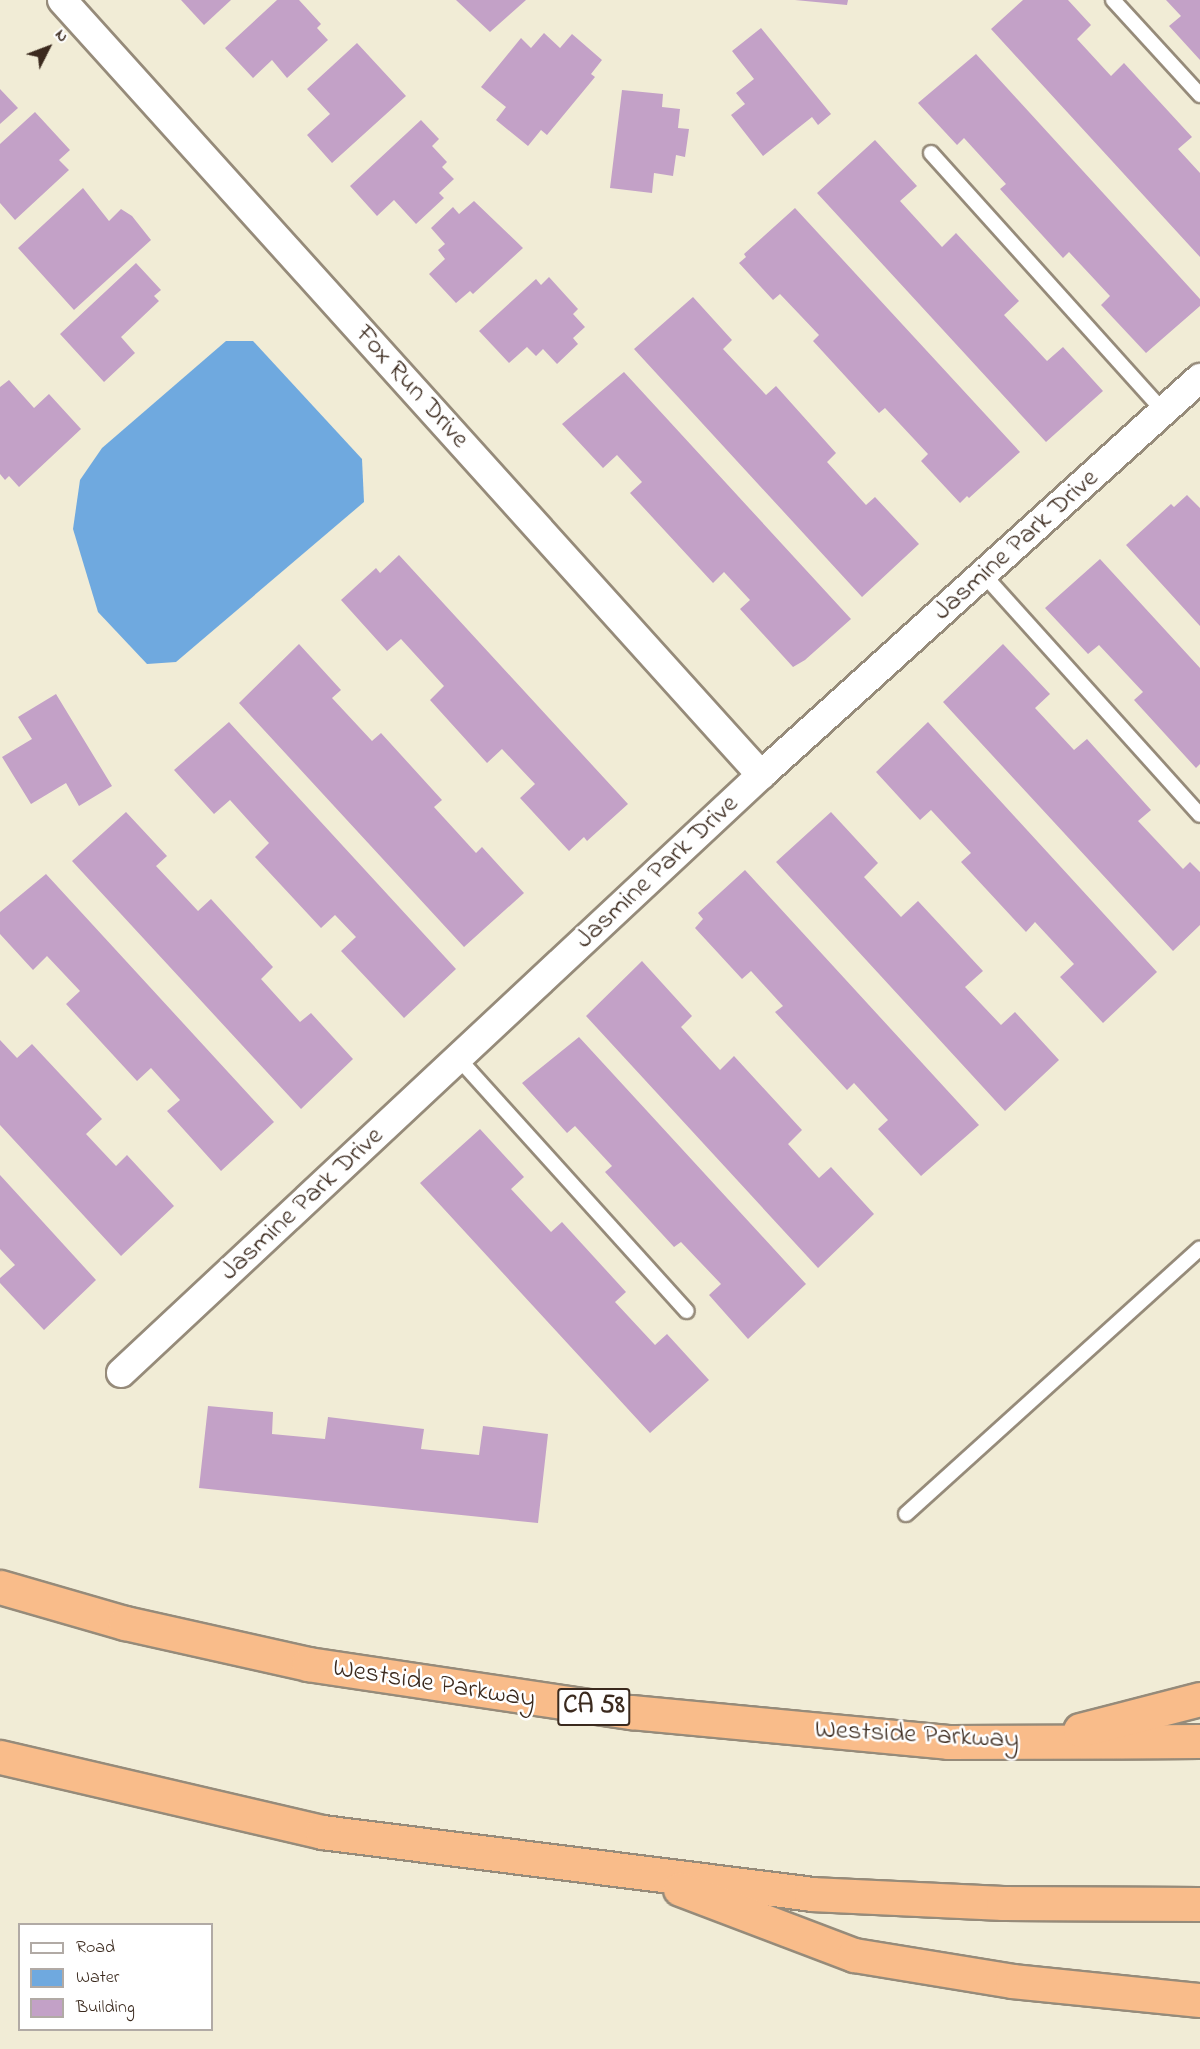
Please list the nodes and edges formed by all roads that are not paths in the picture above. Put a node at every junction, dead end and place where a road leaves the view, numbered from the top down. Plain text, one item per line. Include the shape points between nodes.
1 (62, 0) edge
2 (1113, 0) edge
3 (1200, 95) edge
4 (931, 153) dead end
5 (1200, 378) edge
6 (1163, 411) junction
7 (983, 574) junction
8 (761, 775) junction
9 (1200, 815) edge
10 (458, 1058) junction
11 (1200, 1248) edge
12 (687, 1311) dead end
13 (121, 1373) dead end
14 (906, 1514) dead end
15 (0, 1587) edge
16 (1200, 1699) edge
17 (1200, 1741) edge
18 (948, 1742) junction
19 (0, 1757) edge
20 (625, 1868) junction
21 (1200, 1904) edge
22 (1200, 2000) edge

1 - 8 street, Fox Run Drive
2 - 3 lane
4 - 6 lane
5 - 6 street, Jasmine Park Drive
6 - 7 street, Jasmine Park Drive
7 - 8 street, Jasmine Park Drive
7 - 9 lane
8 - 10 street, Jasmine Park Drive
10 - 12 lane
10 - 13 street, Jasmine Park Drive
11 - 14 lane
15 - 18 highway, Westside Parkway / CA 58 via 125,1623 308,1664 631,1713
16 - 18 highway via 1042,1739
17 - 18 highway, Westside Parkway / CA 58
19 - 20 highway via 322,1832
20 - 21 highway via 811,1894 1004,1903
20 - 22 highway via 854,1955 1012,1981

